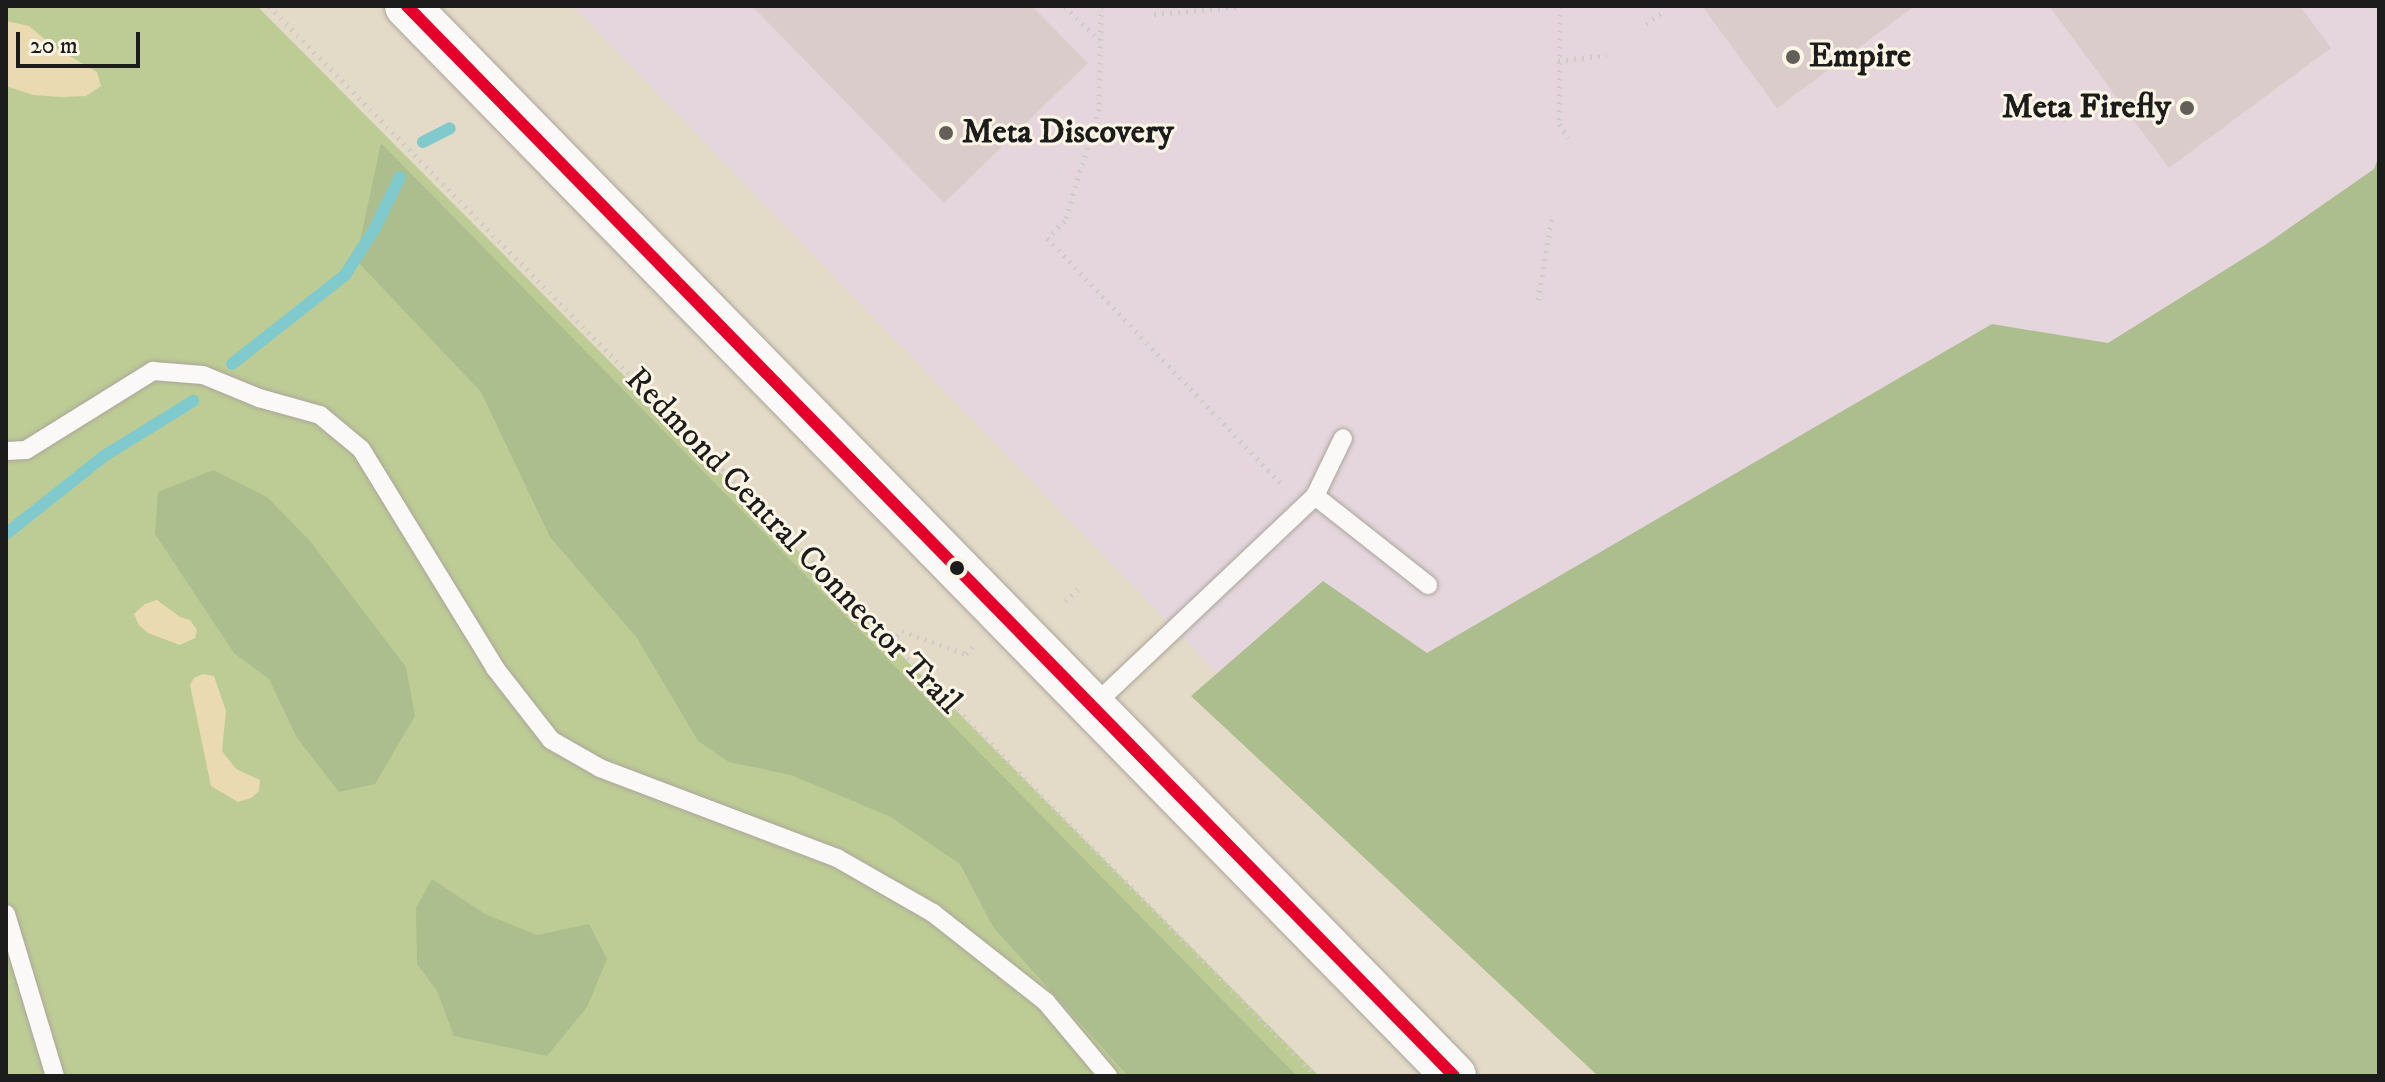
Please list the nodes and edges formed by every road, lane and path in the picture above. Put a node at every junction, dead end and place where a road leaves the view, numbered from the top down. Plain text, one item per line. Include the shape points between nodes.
1 (269, 6) edge
2 (407, 6) edge
3 (1065, 6) edge
4 (1101, 6) edge
5 (1560, 6) edge
6 (1238, 7) edge
7 (1665, 10) dead end
8 (1154, 14) dead end
9 (1646, 24) dead end
10 (1101, 41) junction
11 (1607, 55) dead end
12 (1558, 61) junction
13 (1569, 138) dead end
14 (1552, 216) dead end
15 (1538, 300) dead end
16 (1343, 438) dead end
17 (6, 451) edge
18 (1282, 485) dead end
19 (1315, 496) junction
20 (1428, 585) dead end
21 (1079, 588) dead end
22 (1065, 601) dead end
23 (891, 641) junction
24 (975, 645) dead end
25 (1092, 707) junction
26 (6, 914) edge
27 (55, 1076) edge
28 (1108, 1076) edge
29 (1316, 1076) edge
30 (1454, 1076) edge

1 - 23 path, Redmond Central Connector Trail
2 - 25 main road
3 - 10 path
4 - 10 path
5 - 12 path
6 - 8 path
7 - 9 path
10 - 18 path via 1099,109 1065,221 1047,238
11 - 12 path
12 - 13 path via 1559,124
14 - 15 path
16 - 19 lane
17 - 28 lane via 26,450 153,371 203,375 320,415 361,449 495,668 551,740 600,768 837,858 933,913 1046,1002
19 - 20 lane
19 - 25 lane
21 - 22 path
23 - 24 path via 902,631 966,654
23 - 29 path, Redmond Central Connector Trail
25 - 30 main road
26 - 27 lane

